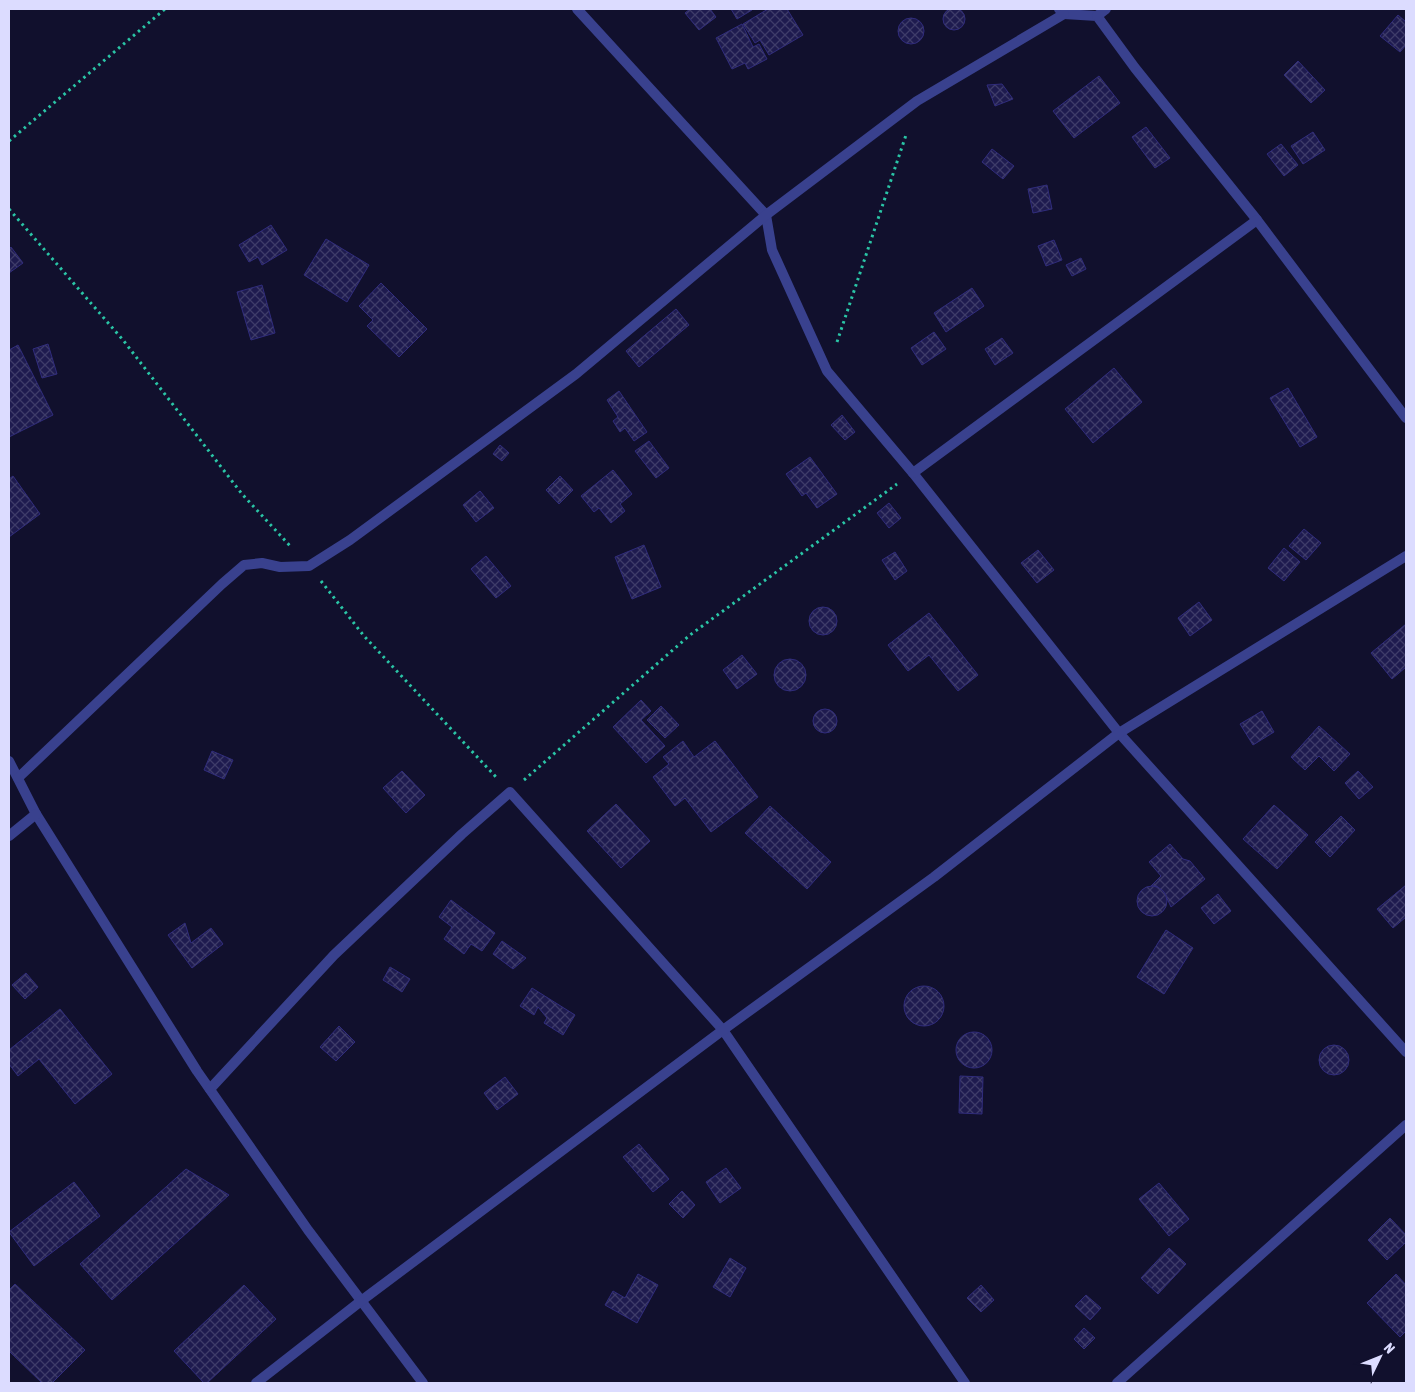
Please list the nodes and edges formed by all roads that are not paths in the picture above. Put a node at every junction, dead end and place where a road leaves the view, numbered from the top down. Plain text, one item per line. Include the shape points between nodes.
1 (577, 9) edge
2 (1106, 9) edge
3 (1062, 12) edge
4 (1097, 16) junction
5 (766, 215) junction
6 (1257, 220) junction
7 (1406, 418) edge
8 (913, 473) junction
9 (1406, 556) edge
10 (1119, 733) junction
11 (9, 761) edge
12 (18, 778) junction
13 (36, 814) junction
14 (9, 836) edge
15 (723, 1030) junction
16 (1406, 1052) edge
17 (210, 1089) junction
18 (1406, 1125) edge
19 (361, 1301) junction
20 (256, 1383) edge
21 (423, 1383) edge
22 (965, 1383) edge
23 (1117, 1383) edge

1 - 5 street
2 - 4 street
3 - 4 street
3 - 5 street via 917,101
4 - 6 street
5 - 8 street via 772,250 827,371
5 - 12 street via 576,374 350,540 309,566 244,565
6 - 7 street
6 - 8 street
8 - 10 street
9 - 10 street
10 - 15 street via 934,877
10 - 16 street
11 - 12 street
12 - 13 street
13 - 14 street
13 - 17 street
15 - 17 street via 510,792 334,955
15 - 19 street
15 - 22 street
17 - 19 street
18 - 23 street
19 - 20 street
19 - 21 street

